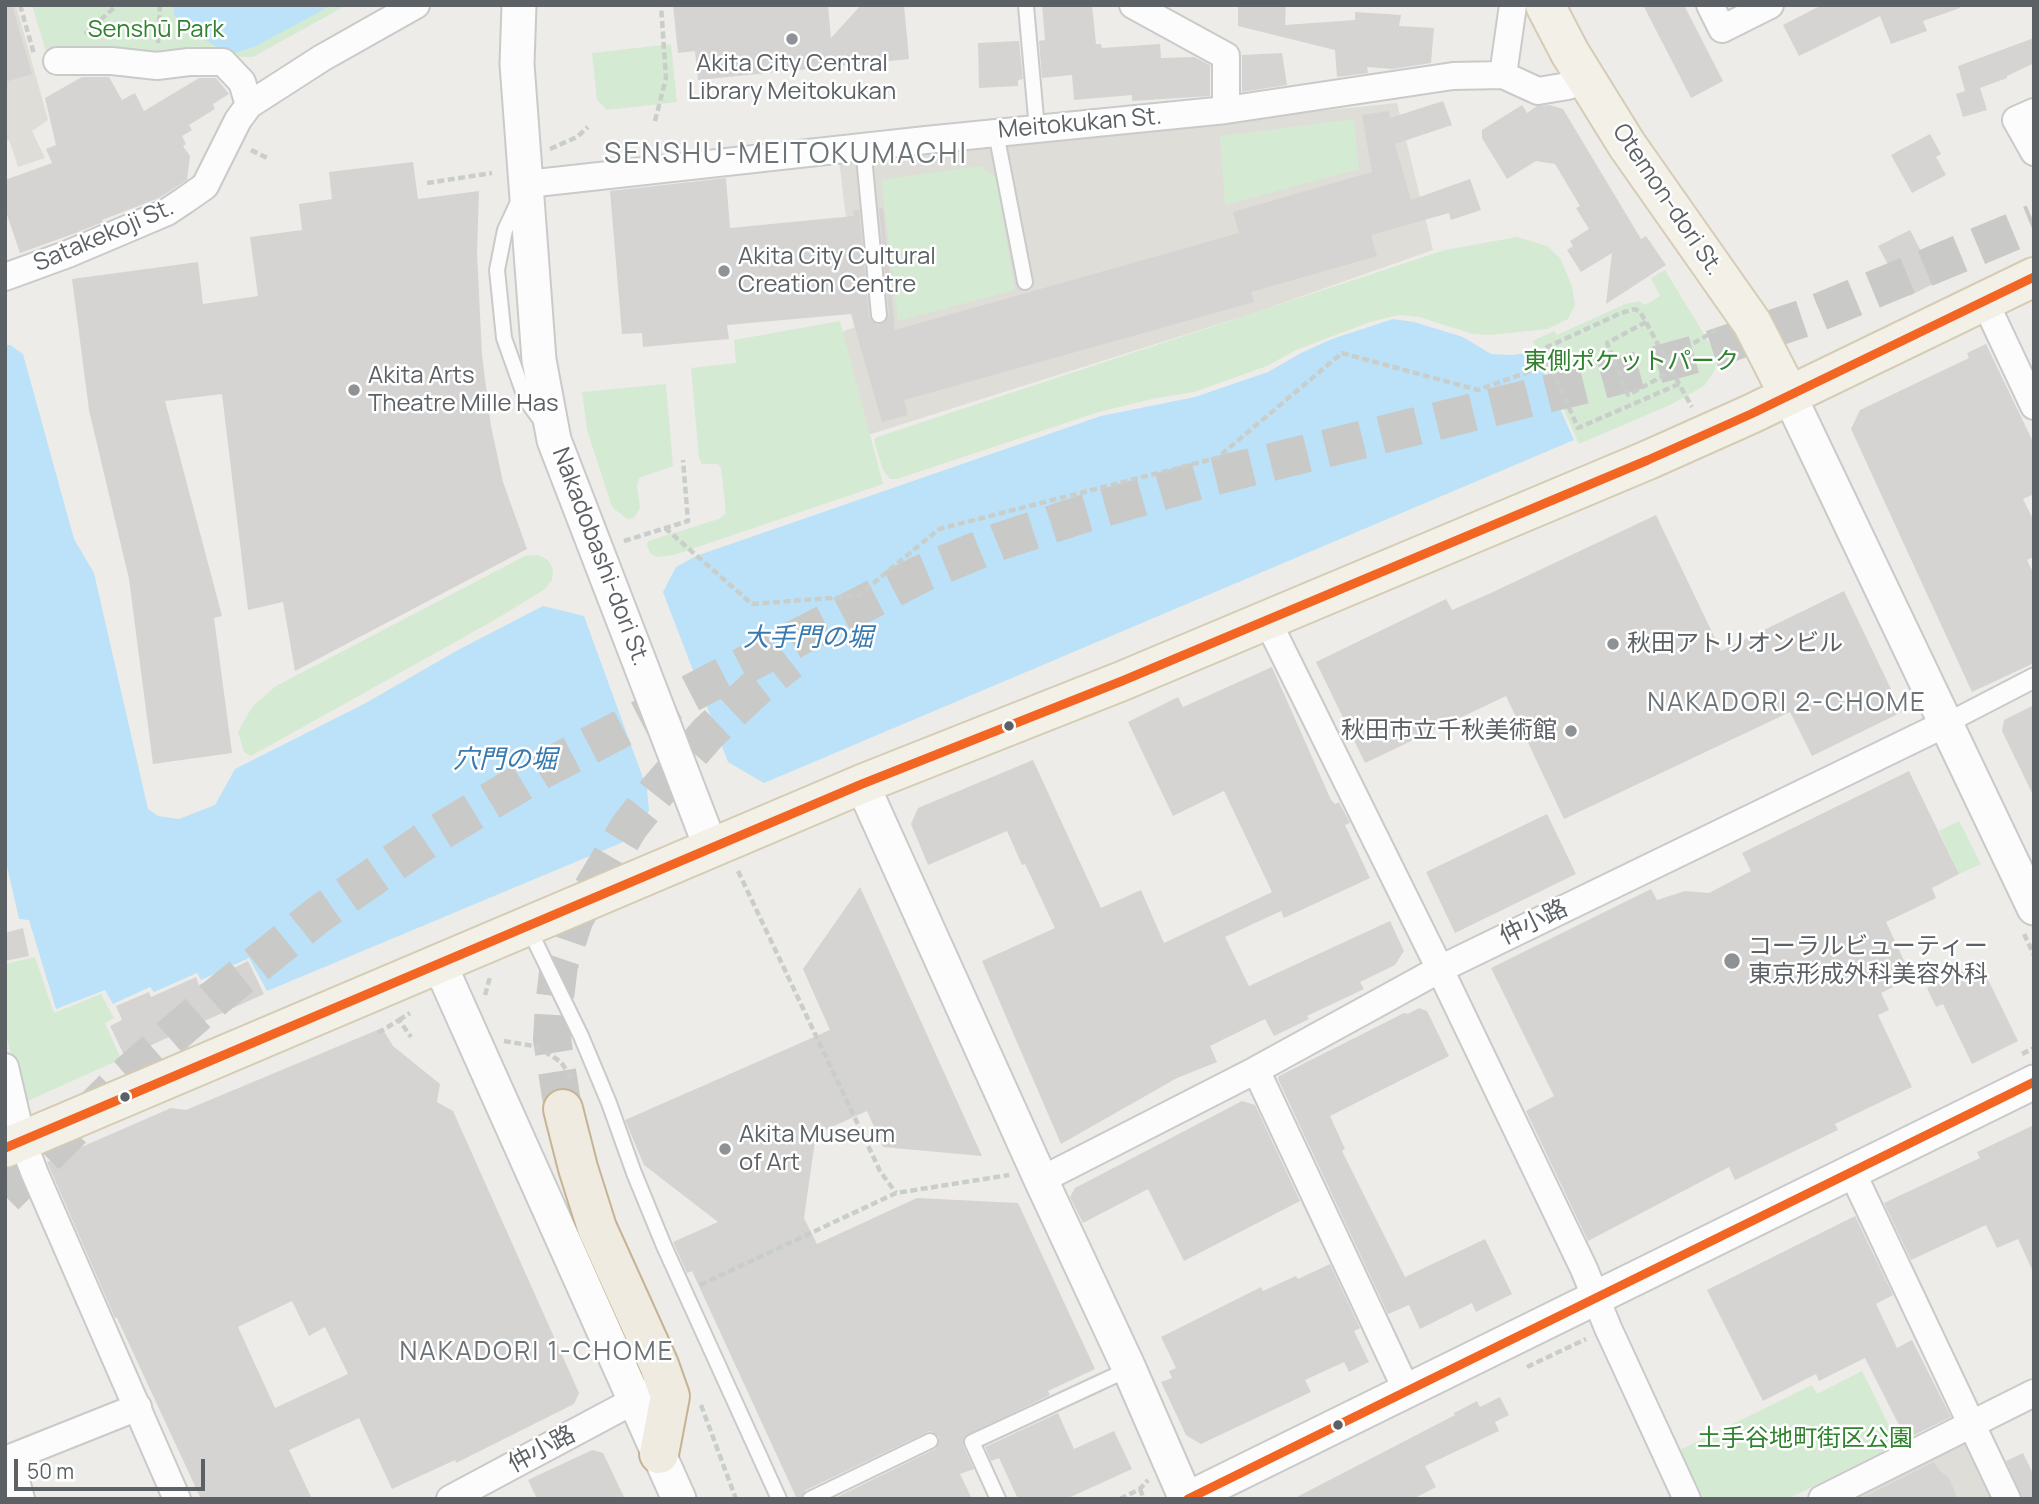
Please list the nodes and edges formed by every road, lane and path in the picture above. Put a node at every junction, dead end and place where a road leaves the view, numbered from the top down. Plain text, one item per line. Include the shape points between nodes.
1 (20, 5) edge
2 (160, 5) edge
3 (416, 5) edge
4 (519, 5) edge
5 (661, 5) edge
6 (1133, 5) edge
7 (1513, 5) edge
8 (1545, 5) edge
9 (1710, 5) edge
10 (1770, 5) edge
11 (1026, 6) edge
12 (57, 61) joint
13 (157, 66) junction
14 (1503, 75) junction
15 (1584, 77) junction
16 (248, 105) junction
17 (1226, 110) junction
18 (2034, 112) edge
19 (655, 121) dead end
20 (588, 127) dead end
21 (1037, 129) junction
22 (996, 132) junction
23 (863, 146) junction
24 (545, 151) dead end
25 (2034, 152) edge
26 (492, 173) dead end
27 (427, 183) dead end
28 (527, 184) junction
29 (5, 277) edge
30 (2034, 277) edge
31 (1025, 282) dead end
32 (1985, 302) junction
33 (879, 315) dead end
34 (1646, 322) junction
35 (1726, 325) dead end
36 (1666, 359) junction
37 (1550, 364) junction
38 (1672, 371) junction
39 (1679, 384) junction
40 (1789, 395) junction
41 (2034, 406) edge
42 (1692, 408) dead end
43 (683, 460) dead end
44 (665, 528) junction
45 (596, 550) junction
46 (1267, 620) junction
47 (2034, 678) edge
48 (1947, 723) junction
49 (862, 784) junction
50 (724, 859) junction
51 (2028, 920) edge
52 (527, 926) junction
53 (2034, 956) edge
54 (440, 965) junction
55 (1440, 969) junction
56 (378, 1033) dead end
57 (411, 1037) dead end
58 (5, 1067) edge
59 (1256, 1070) junction
60 (2034, 1082) edge
61 (563, 1109) tunnel mouth
62 (13, 1144) edge
63 (1851, 1170) junction
64 (1027, 1177) junction
65 (896, 1193) junction
66 (685, 1292) junction
67 (1597, 1296) junction
68 (1129, 1369) junction
69 (1406, 1390) junction
70 (650, 1392) junction
71 (2034, 1393) edge
72 (138, 1407) junction
73 (1972, 1422) junction
74 (930, 1441) dead end
75 (659, 1454) joint
76 (8, 1460) edge
77 (1140, 1489) dead end
78 (21, 1499) edge
79 (177, 1499) edge
80 (450, 1499) edge
81 (679, 1499) edge
82 (779, 1499) edge
83 (810, 1499) edge
84 (998, 1499) edge
85 (1144, 1499) edge
86 (1186, 1499) edge
87 (1687, 1499) edge
88 (1822, 1499) edge
89 (2007, 1499) edge

1 - 12 path via 34,56
2 - 13 path
3 - 16 street, Satakekoji St.
4 - 28 street, Nakadobashi-dori St. via 517,64
5 - 19 path via 667,78
6 - 17 street via 1226,56
7 - 14 street
8 - 15 main road, Otemon-dori St.
9 - 10 street via 1722,29
11 - 21 lane
12 - 13 street
13 - 16 street via 223,62 242,82
14 - 15 street, Meitokukan St. via 1538,91 1567,86
14 - 17 street, Meitokukan St. via 1452,76
15 - 40 main road, Otemon-dori St. via 1752,323
16 - 29 street, Satakekoji St. via 205,186 154,217
17 - 21 street, Meitokukan St.
18 - 25 street via 2016,120
20 - 24 path via 578,137
21 - 22 street, Meitokukan St.
22 - 23 street, Meitokukan St.
22 - 31 lane
23 - 28 street, Meitokukan St.
23 - 33 lane
26 - 27 path
28 - 45 street, Nakadobashi-dori St. via 539,360 554,440
30 - 32 main road
32 - 40 main road
32 - 41 street
34 - 36 path
34 - 37 path via 1635,309 1621,313 1543,349
34 - 38 path via 1607,343 1628,395
35 - 36 path
36 - 38 path
37 - 39 path via 1578,428
37 - 44 path via 1478,390 1342,353 1217,458 939,529 858,596 752,604
38 - 39 path
39 - 42 path
40 - 46 main road via 1648,460
40 - 48 street
43 - 44 path via 688,521
44 - 45 path
45 - 50 street, Nakadobashi-dori St.
46 - 49 main road
46 - 55 street
47 - 48 street, 仲小路
48 - 51 street
48 - 55 street, 仲小路
49 - 50 main road
49 - 64 street
50 - 52 main road
50 - 65 path via 880,1171
51 - 53 path
52 - 54 main road
52 - 66 lane via 581,1036
54 - 62 main road
54 - 70 street
55 - 59 street, 仲小路
55 - 67 street
56 - 57 path via 399,1020
58 - 62 street
59 - 64 street, 仲小路
59 - 69 street
60 - 63 street
61 - 70 highway via 597,1227 659,1364
62 - 72 street
63 - 67 street
63 - 73 street
64 - 65 path
64 - 68 street
65 - 66 path
66 - 82 lane
67 - 69 street
67 - 87 street
68 - 84 lane via 972,1442
68 - 86 street
69 - 86 street
70 - 75 highway via 670,1396
70 - 80 street, 仲小路
71 - 73 street
72 - 76 street
72 - 79 street
73 - 88 street
73 - 89 street
74 - 83 lane
75 - 81 street
76 - 78 street
77 - 85 path

